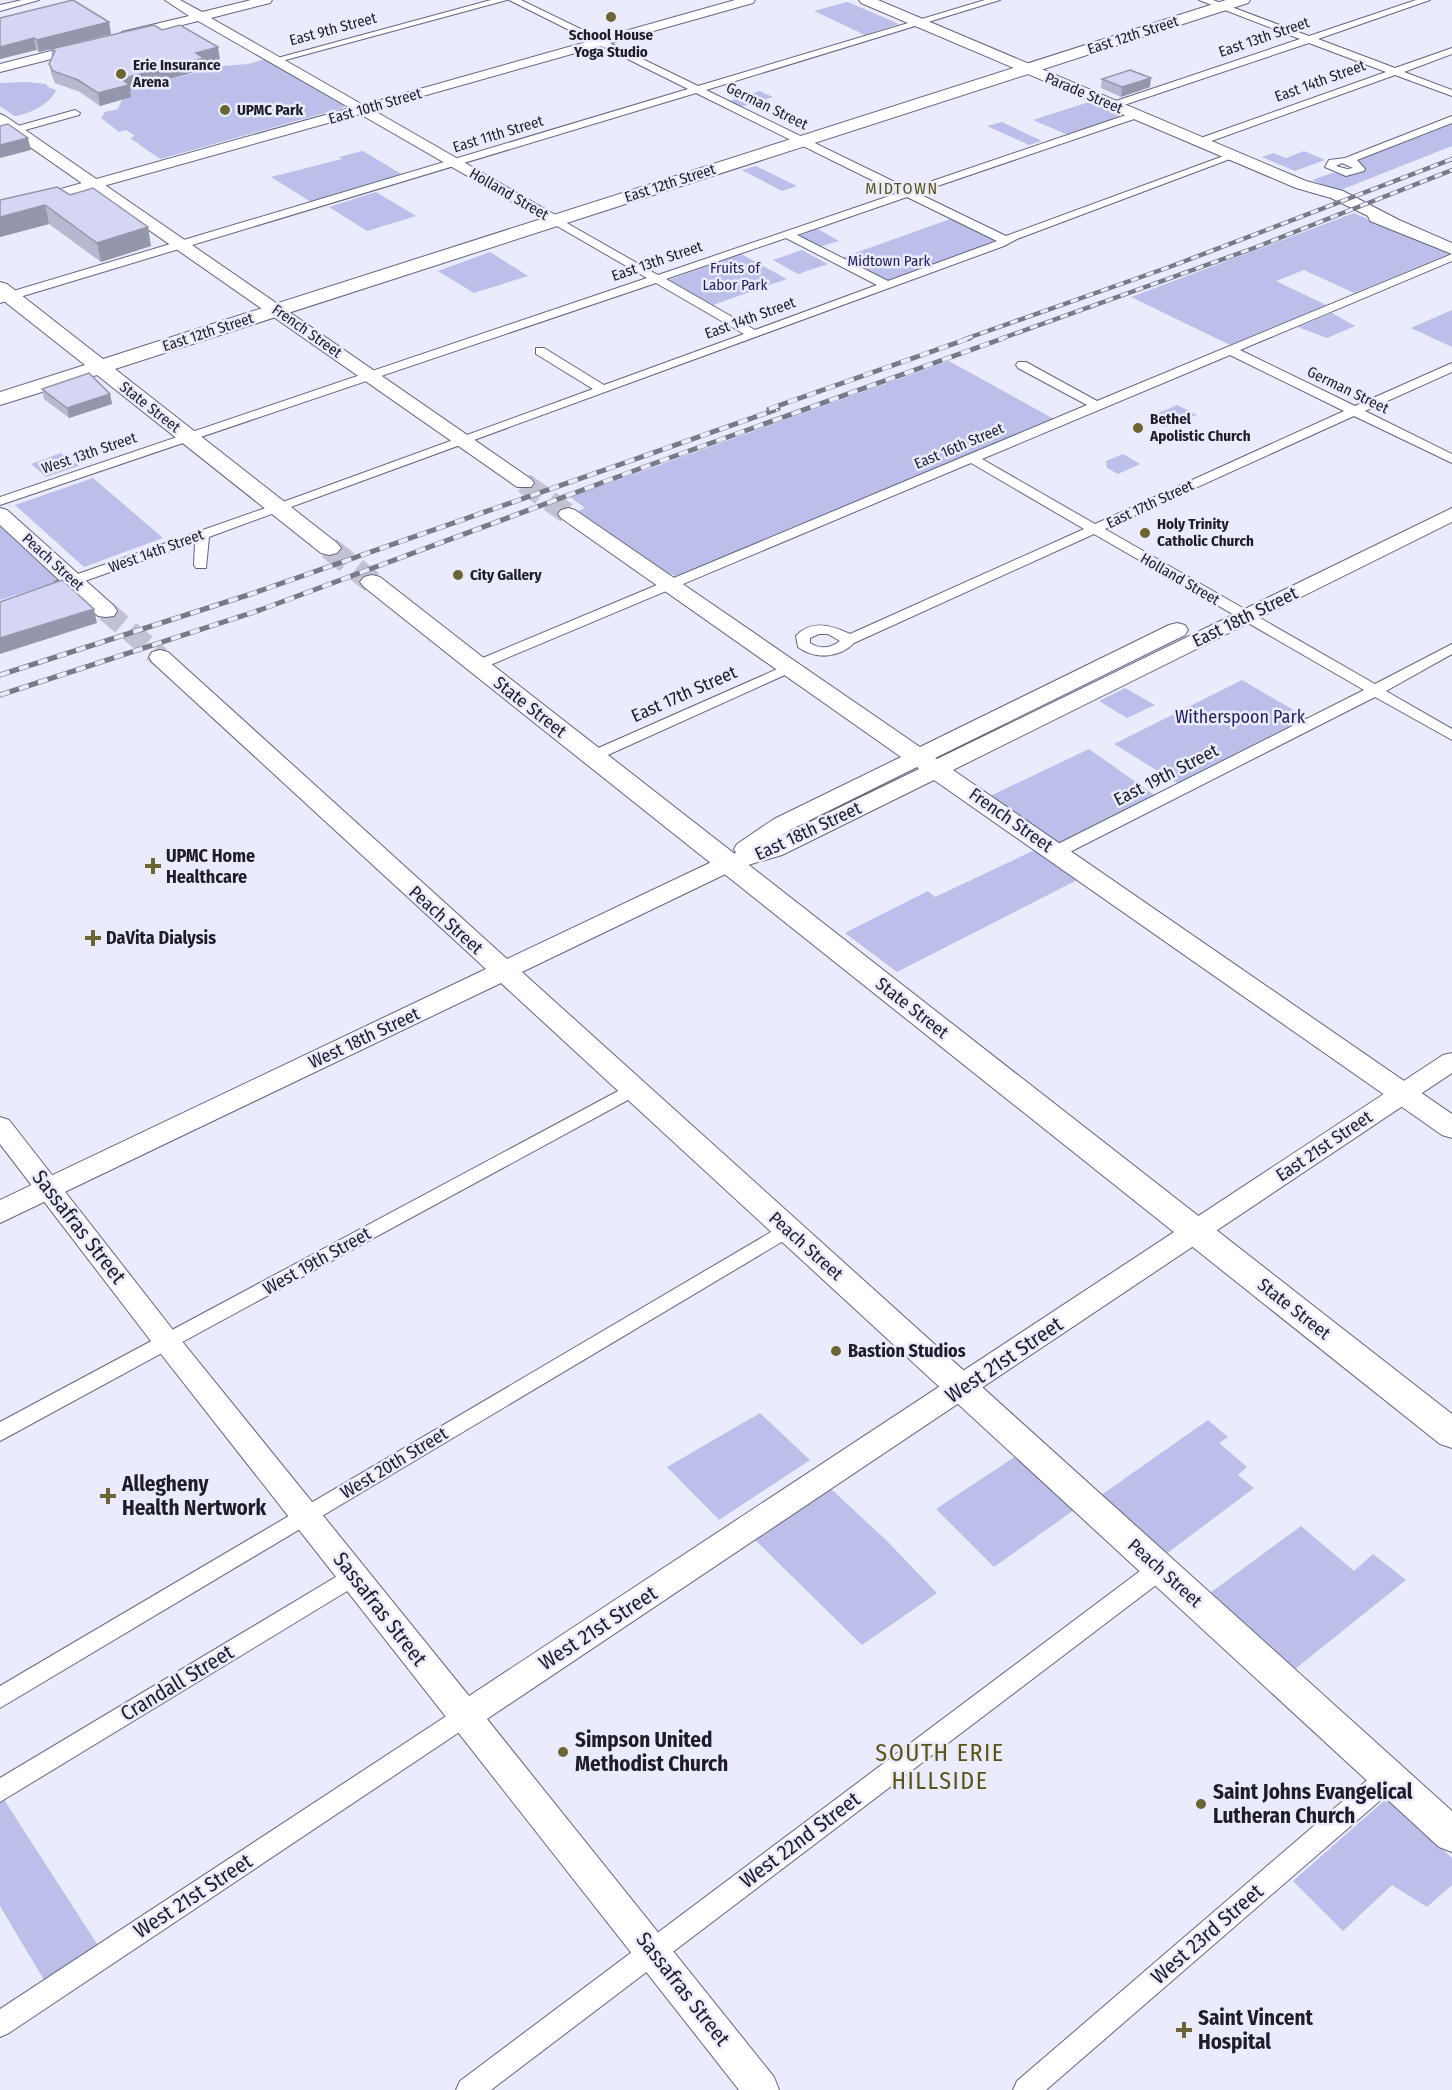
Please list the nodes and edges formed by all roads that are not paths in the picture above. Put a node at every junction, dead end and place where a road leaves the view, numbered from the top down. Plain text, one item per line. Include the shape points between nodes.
1 (34, 0) edge
2 (171, 0) edge
3 (266, 0) edge
4 (502, 0) edge
5 (514, 0) edge
6 (749, 0) edge
7 (866, 0) edge
8 (995, 0) edge
9 (1204, 0) edge
10 (1242, 0) edge
11 (1425, 0) edge
12 (1221, 7) junction
13 (0, 8) edge
14 (200, 17) junction
15 (919, 23) junction
16 (120, 37) edge
17 (1309, 39) junction
18 (600, 42) junction
19 (97, 43) edge
20 (1452, 51) edge
21 (275, 60) junction
22 (0, 68) edge
23 (1028, 69) junction
24 (1395, 72) junction
25 (697, 90) junction
26 (1452, 93) edge
27 (1114, 105) junction
28 (363, 110) junction
29 (75, 113) dead end
30 (1136, 115) junction
31 (0, 119) edge
32 (1452, 119) edge
33 (7, 132) edge
34 (803, 141) junction
35 (1199, 142) junction
36 (1233, 156) junction
37 (1346, 161) dead end
38 (454, 162) junction
39 (95, 184) junction
40 (908, 193) junction
41 (0, 211) edge
42 (554, 220) junction
43 (787, 234) junction
44 (1006, 241) junction
45 (182, 245) junction
46 (1452, 249) edge
47 (1452, 257) edge
48 (656, 279) junction
49 (886, 285) junction
50 (3, 295) edge
51 (276, 310) junction
52 (753, 334) junction
53 (1230, 350) junction
54 (540, 351) dead end
55 (1022, 366) dead end
56 (99, 367) junction
57 (1452, 367) edge
58 (371, 376) junction
59 (602, 390) junction
60 (0, 399) edge
61 (1097, 406) junction
62 (1353, 411) junction
63 (189, 437) junction
64 (463, 441) junction
65 (971, 459) junction
66 (1452, 459) edge
67 (524, 483) tunnel mouth
68 (1452, 498) edge
69 (0, 501) edge
70 (278, 508) junction
71 (0, 514) edge
72 (568, 514) tunnel mouth
73 (1452, 514) edge
74 (1095, 529) junction
75 (202, 534) junction
76 (329, 548) tunnel mouth
77 (201, 565) dead end
78 (73, 580) junction
79 (372, 582) tunnel mouth
80 (670, 584) junction
81 (50, 589) edge
82 (106, 611) tunnel mouth
83 (1237, 611) junction
84 (849, 640) dead end
85 (1452, 648) edge
86 (160, 657) tunnel mouth
87 (478, 665) junction
88 (791, 668) junction
89 (1375, 691) junction
90 (1452, 735) edge
91 (594, 756) junction
92 (928, 763) junction
93 (1056, 852) junction
94 (729, 863) junction
95 (504, 972) junction
96 (1452, 1061) edge
97 (633, 1089) junction
98 (1403, 1094) junction
99 (0, 1126) edge
100 (1452, 1128) edge
101 (50, 1188) junction
102 (0, 1212) edge
103 (788, 1229) junction
104 (1196, 1231) junction
105 (167, 1342) junction
106 (962, 1388) junction
107 (0, 1432) edge
108 (1452, 1434) edge
109 (307, 1515) junction
110 (1160, 1569) junction
111 (354, 1575) junction
112 (0, 1698) edge
113 (465, 1716) junction
114 (1389, 1777) junction
115 (0, 1791) edge
116 (1452, 1835) edge
117 (653, 1951) junction
118 (0, 2024) edge
119 (469, 2090) edge
120 (761, 2090) edge
121 (1026, 2090) edge

1 - 13 street
2 - 14 street, Holland Street
3 - 14 street
4 - 21 street, East 9th Street
5 - 18 street, German Street
6 - 18 street, East 10th Street
7 - 15 main road, Parade Street
8 - 15 street, East 11th Street
9 - 12 street
10 - 12 main road, East 12th Street
11 - 17 street, East 13th Street
12 - 17 street
12 - 23 main road, East 12th Street
14 - 16 street
14 - 21 street, Holland Street
15 - 23 main road, Parade Street
15 - 25 street, East 11th Street
17 - 24 street
17 - 27 street, East 13th Street
18 - 25 street, German Street
18 - 28 street, East 10th Street
19 - 22 street
20 - 24 street, East 14th Street
21 - 28 street, Holland Street
23 - 27 main road, Parade Street
23 - 34 main road, East 12th Street
24 - 26 street
24 - 35 street, East 14th Street
25 - 34 street, German Street
25 - 38 street, East 11th Street
27 - 30 main road, Parade Street
28 - 38 street, Holland Street
28 - 39 street, East 10th Street
29 - 33 street
30 - 35 main road, Parade Street
30 - 40 street, East 13th Street
31 - 33 main road, French Street
32 - 37 street
33 - 39 main road, French Street
34 - 40 street, German Street
34 - 42 main road, East 12th Street
35 - 36 main road, Parade Street
36 - 44 street, East 14th Street
36 - 46 main road, Parade Street
38 - 42 street, Holland Street
38 - 45 street, East 11th Street
39 - 41 street, East 10th Street
39 - 45 main road, French Street
40 - 43 street, East 13th Street
40 - 44 street, German Street
42 - 48 street, Holland Street
42 - 51 main road, East 12th Street
43 - 48 street, East 13th Street
43 - 49 street
44 - 49 street, East 14th Street
45 - 50 street, East 11th Street
45 - 51 main road, French Street
47 - 53 street, East 16th Street
48 - 52 street, Holland Street
48 - 58 street, East 13th Street
49 - 52 street, East 14th Street
50 - 56 main road, State Street
51 - 56 main road, East 12th Street
51 - 58 main road, French Street
52 - 59 street, East 14th Street
53 - 61 street, East 16th Street
53 - 62 street, German Street
54 - 59 street
55 - 61 street
56 - 60 main road, East 12th Street
56 - 63 main road, State Street
57 - 62 street, East 17th Street
58 - 63 street, East 13th Street
58 - 64 main road, French Street
59 - 64 street, East 14th Street
61 - 65 street, East 16th Street
62 - 66 street, German Street
62 - 74 street, East 17th Street
63 - 69 street, West 13th Street
63 - 70 main road, State Street
64 - 67 main road, French Street
64 - 70 street, East 14th Street
65 - 74 street, Holland Street
65 - 80 street, East 16th Street
68 - 83 main road, East 18th Street
70 - 75 street, West 14th Street
70 - 76 main road, State Street
71 - 78 main road, Peach Street
72 - 80 main road, French Street
73 - 83 main road, East 18th Street
74 - 83 street, Holland Street
74 - 84 street, East 17th Street
75 - 77 street
75 - 78 street, West 14th Street
78 - 81 street, West 14th Street
78 - 82 main road, Peach Street
79 - 87 main road, State Street
80 - 87 street, East 16th Street
80 - 88 main road, French Street
83 - 89 street, Holland Street
83 - 92 main road, East 18th Street
85 - 89 street, East 19th Street
86 - 95 main road, Peach Street
87 - 91 main road, State Street
88 - 91 street, East 17th Street
88 - 92 main road, French Street
89 - 90 street, Holland Street
89 - 93 street, East 19th Street
91 - 94 main road, State Street
92 - 93 main road, French Street
92 - 94 main road, East 18th Street via 773,850
93 - 98 main road, French Street
94 - 95 main road, West 18th Street
94 - 104 main road, State Street
95 - 97 main road, Peach Street
95 - 101 main road, West 18th Street
96 - 98 street, East 21st Street
97 - 103 main road, Peach Street
97 - 105 street, West 19th Street
98 - 100 main road, French Street
98 - 104 street, East 21st Street
99 - 101 street, Sassafras Street
101 - 102 main road, West 18th Street
101 - 105 street, Sassafras Street
103 - 106 main road, Peach Street
103 - 109 street, West 20th Street
104 - 106 street, West 21st Street
104 - 108 main road, State Street
105 - 107 street, West 19th Street
105 - 109 street, Sassafras Street
106 - 110 main road, Peach Street
106 - 113 street, West 21st Street
109 - 111 street, Sassafras Street
109 - 112 street, West 20th Street
110 - 114 main road, Peach Street
110 - 117 street, West 22nd Street
111 - 113 street, Sassafras Street
111 - 115 street, Crandall Street
113 - 117 street, Sassafras Street
113 - 118 street, West 21st Street
114 - 116 main road, Peach Street
114 - 121 street, West 23rd Street
117 - 119 street, West 22nd Street
117 - 120 street, Sassafras Street

